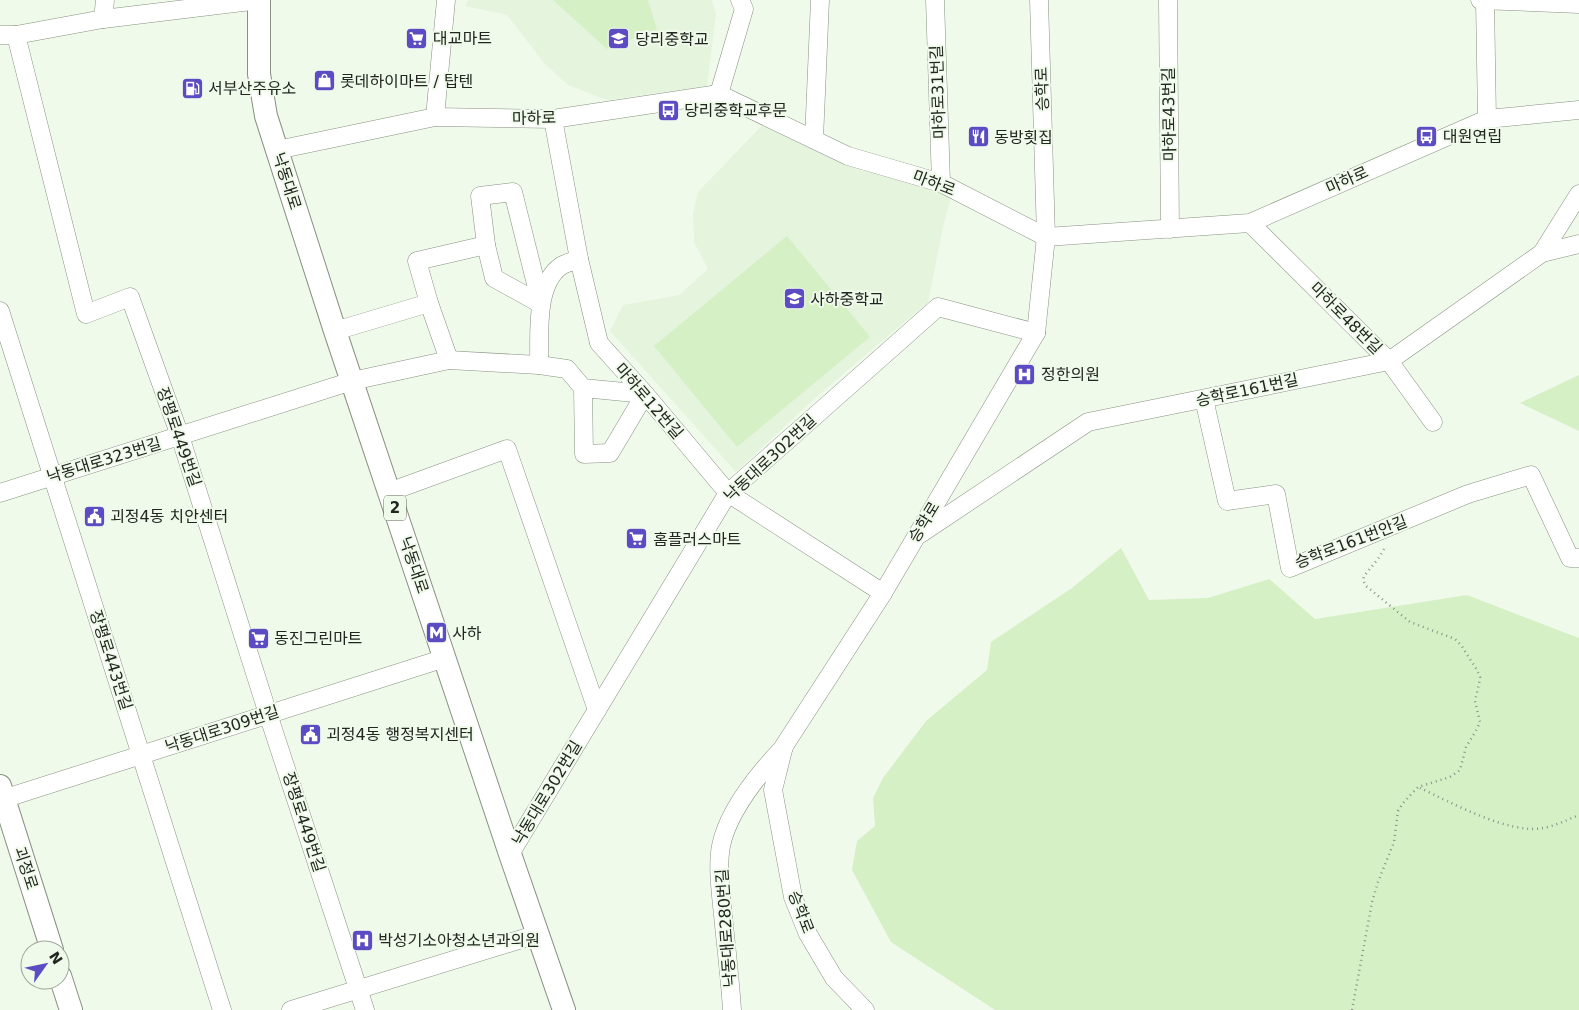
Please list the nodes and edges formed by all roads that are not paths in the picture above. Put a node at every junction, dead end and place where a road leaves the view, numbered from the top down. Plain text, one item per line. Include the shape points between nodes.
1 (105, 0) edge
2 (259, 0) edge
3 (446, 0) edge
4 (740, 0) edge
5 (820, 0) edge
6 (935, 0) edge
7 (1039, 0) edge
8 (1168, 0) edge
9 (1480, 0) edge
10 (1485, 0) edge
11 (1579, 4) edge
12 (103, 19) junction
13 (8, 35) edge
14 (719, 94) junction
15 (1579, 110) edge
16 (435, 118) junction
17 (553, 119) junction
18 (1487, 119) junction
19 (814, 140) junction
20 (277, 150) junction
21 (941, 184) junction
22 (1579, 194) edge
23 (1250, 223) junction
24 (1170, 229) junction
25 (1046, 238) junction
26 (1579, 244) edge
27 (486, 245) junction
28 (1542, 253) junction
29 (579, 259) junction
30 (429, 303) junction
31 (540, 304) junction
32 (0, 311) edge
33 (335, 332) junction
34 (1036, 333) junction
35 (449, 360) junction
36 (1389, 361) junction
37 (539, 365) junction
38 (352, 381) junction
39 (583, 388) junction
40 (645, 394) junction
41 (1204, 399) junction
42 (1433, 422) dead end
43 (180, 436) junction
44 (53, 476) junction
45 (389, 492) junction
46 (0, 493) edge
47 (728, 493) junction
48 (916, 537) junction
49 (1579, 558) edge
50 (883, 593) junction
51 (445, 658) junction
52 (597, 710) junction
53 (268, 714) junction
54 (784, 746) junction
55 (141, 755) junction
56 (1, 795) edge
57 (510, 854) junction
58 (538, 934) junction
59 (49, 940) edge
60 (359, 989) junction
61 (65, 990) edge
62 (71, 1010) edge
63 (222, 1010) edge
64 (292, 1010) edge
65 (366, 1010) edge
66 (564, 1010) edge
67 (732, 1010) edge
68 (865, 1010) edge

1 - 12 street
2 - 12 street
2 - 20 main road, 낙동대로 / 2 via 259,74 266,116
3 - 16 street
4 - 14 street via 744,9
5 - 19 street
6 - 21 street, 마하로31번길
7 - 25 street, 승학로
8 - 24 street, 마하로43번길
9 - 10 street
10 - 11 street
10 - 18 street
12 - 13 street
13 - 43 street, 장평로449번길 via 86,314 130,297
14 - 17 street, 마하로
14 - 19 street, 마하로
15 - 18 street, 마하로
16 - 17 street, 마하로
16 - 20 street, 마하로
17 - 29 street, 마하로12번길
18 - 23 street, 마하로
19 - 21 street, 마하로 via 848,156
20 - 33 main road, 낙동대로 / 2
21 - 25 street, 마하로
22 - 28 street
23 - 24 street, 마하로
23 - 36 street, 마하로48번길
24 - 25 street, 마하로
25 - 34 street, 승학로
26 - 28 street, 승학로161번길
27 - 30 street via 417,261
27 - 31 street via 494,278
27 - 31 street via 480,196 513,192
28 - 36 street, 승학로161번길
29 - 31 street via 561,266 550,279
29 - 40 street, 마하로12번길 via 599,343
30 - 33 street
30 - 35 street
31 - 37 street
32 - 44 street, 장평로443번길
33 - 38 main road, 낙동대로 / 2
34 - 47 street, 낙동대로302번길 via 938,307
34 - 48 street, 승학로
35 - 37 street, 낙동대로323번길
35 - 38 street, 낙동대로323번길
36 - 41 street, 승학로161번길
36 - 42 street, 마하로48번길
37 - 39 street, 낙동대로323번길 via 567,369
38 - 43 street, 낙동대로323번길
38 - 45 main road, 낙동대로 / 2
39 - 40 street
39 - 40 street via 584,454 610,453
40 - 47 street, 마하로12번길
41 - 48 street, 승학로161번길 via 1088,422
41 - 49 street, 승학로161번안길 via 1227,501 1276,494 1290,568 1468,494 1531,476 1570,558
43 - 44 street, 낙동대로323번길
43 - 53 street, 장평로449번길
44 - 46 street, 낙동대로323번길
44 - 55 street, 장평로443번길
45 - 51 main road, 낙동대로 / 2
45 - 52 street via 507,449
47 - 50 street, 마하로12번길
47 - 52 street, 낙동대로302번길
48 - 50 street, 승학로
50 - 54 street, 승학로
51 - 53 street, 낙동대로309번길
51 - 57 main road, 낙동대로 / 2
52 - 57 street, 낙동대로302번길
53 - 55 street, 낙동대로309번길
53 - 60 street, 장평로449번길
54 - 67 street, 낙동대로280번길 via 764,767 739,804 721,846 720,884
54 - 68 street, 승학로 via 773,790 792,897 808,934 834,978
55 - 56 street, 낙동대로309번길
55 - 63 street, 장평로443번길
56 - 59 main road, 괴정로
57 - 58 main road, 낙동대로 / 2
58 - 60 street
58 - 66 main road, 낙동대로 / 2
60 - 64 street
60 - 65 street, 장평로449번길
61 - 62 main road

